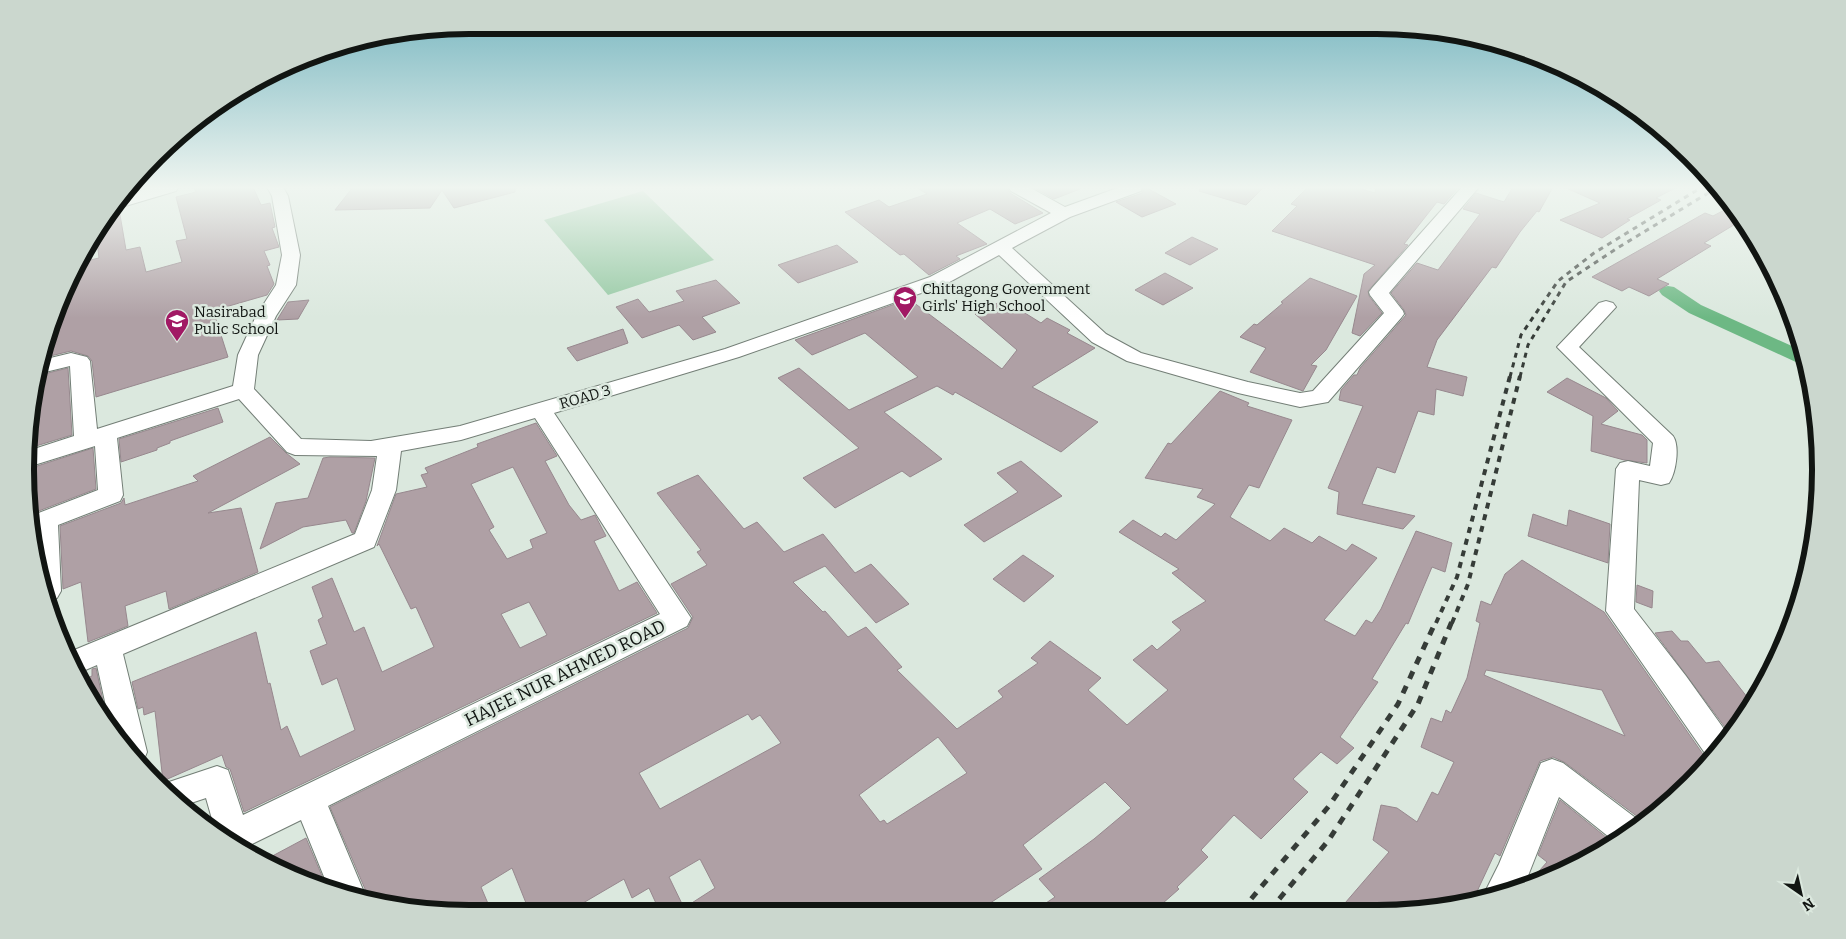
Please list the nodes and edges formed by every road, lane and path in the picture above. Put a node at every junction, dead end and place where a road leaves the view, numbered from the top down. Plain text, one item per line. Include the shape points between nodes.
1 (286, 231) edge
2 (1031, 231) edge
3 (1433, 231) edge
4 (1001, 247) junction
5 (1606, 307) dead end
6 (47, 366) edge
7 (243, 390) junction
8 (541, 410) junction
9 (95, 437) junction
10 (390, 446) junction
11 (34, 457) edge
12 (47, 576) edge
13 (108, 650) junction
14 (78, 661) edge
15 (130, 742) edge
16 (1716, 743) edge
17 (177, 793) edge
18 (308, 798) junction
19 (1623, 829) edge
20 (231, 835) edge
21 (234, 836) edge
22 (1506, 885) edge
23 (345, 886) edge

1 - 7 street via 291,255 286,285 266,316 248,354
2 - 4 street, ROAD 3
3 - 4 street via 1379,292 1380,297 1393,308 1394,314 1320,397 1300,400 1134,357 1099,338
4 - 8 street, ROAD 3 via 928,284 732,353
5 - 16 street via 1567,347 1665,441 1661,477 1628,469 1620,611
6 - 9 street via 69,360 80,361
7 - 9 street
7 - 10 street, ROAD 3 via 295,447 372,449
8 - 10 street, ROAD 3 via 461,433
8 - 18 street, HAJEE NUR AHMED ROAD via 677,618
9 - 11 street
9 - 12 street via 110,495 45,520
10 - 13 street via 384,490 365,540
13 - 14 street
13 - 15 street
17 - 20 street via 217,780
18 - 21 street, HAJEE NUR AHMED ROAD
18 - 23 street
19 - 22 street via 1552,773

